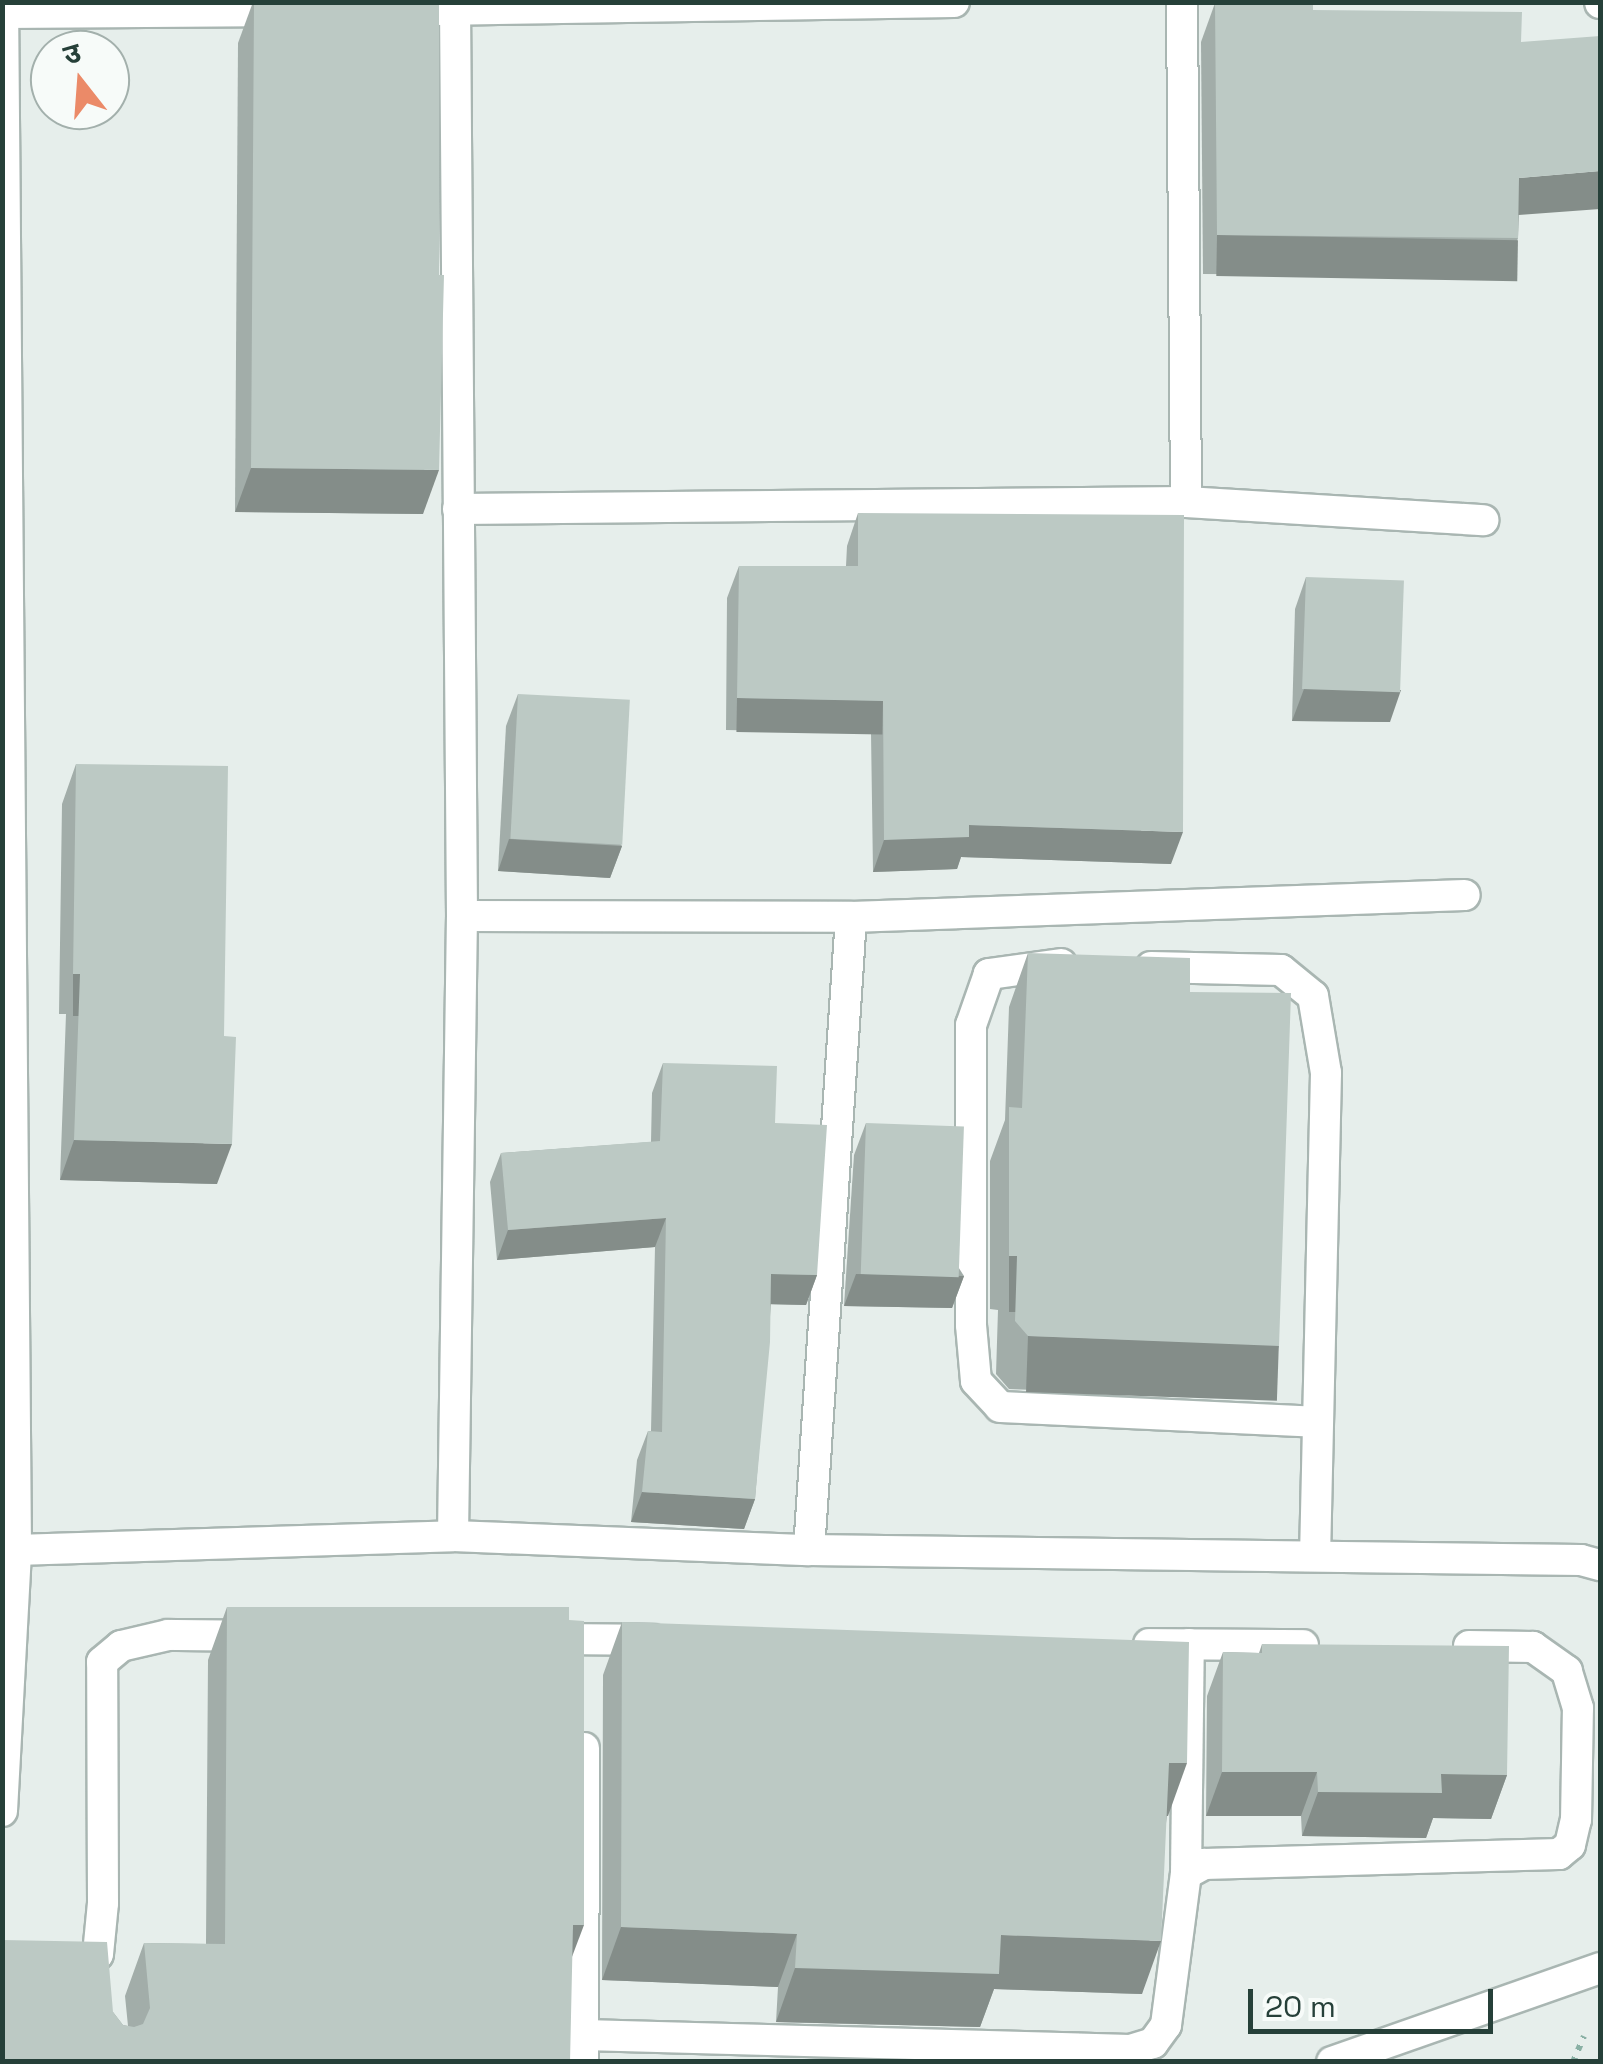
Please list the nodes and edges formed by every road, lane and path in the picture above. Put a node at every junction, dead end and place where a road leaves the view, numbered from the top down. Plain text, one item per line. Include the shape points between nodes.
1 (3, 2) edge
2 (954, 2) edge
3 (1182, 2) edge
4 (318, 10) edge
5 (416, 10) edge
6 (455, 10) junction
7 (2, 13) edge
8 (4, 497) edge
9 (1186, 502) junction
10 (458, 509) junction
11 (1483, 520) dead end
12 (1465, 896) dead end
13 (462, 916) junction
14 (851, 917) junction
15 (1089, 965) edge
16 (1128, 966) edge
17 (1316, 1422) junction
18 (452, 1536) junction
19 (16, 1550) junction
20 (809, 1550) junction
21 (1314, 1556) junction
22 (1600, 1565) edge
23 (290, 1637) edge
24 (506, 1639) edge
25 (682, 1640) edge
26 (1111, 1644) edge
27 (1189, 1644) junction
28 (1342, 1645) edge
29 (1438, 1646) edge
30 (584, 1719) edge
31 (2, 1810) edge
32 (1186, 1874) junction
33 (101, 1930) junction
34 (1600, 1968) edge
35 (2, 1976) edge
36 (106, 1986) edge
37 (584, 2048) edge
38 (1332, 2062) edge

1 - 7 street
2 - 6 street
3 - 9 street
4 - 7 street
5 - 6 street
6 - 10 street
7 - 8 street
8 - 19 street
9 - 10 street
9 - 11 street
10 - 13 street
12 - 14 street
13 - 14 street
13 - 18 street
14 - 20 street
15 - 17 street via 990,974 971,1025 970,1325 976,1381 1000,1408
16 - 17 street via 1282,970 1313,996 1326,1073
17 - 21 street
18 - 19 street
18 - 20 street
19 - 31 street
20 - 21 street
21 - 22 street
23 - 33 street via 168,1635 121,1646 102,1662
24 - 25 street via 584,1650
26 - 27 street
27 - 28 street
27 - 32 street
29 - 32 street via 1533,1647 1567,1671 1578,1708 1570,1845 1560,1854 1204,1864
30 - 37 street
32 - 37 street via 1166,2025 1153,2043 1130,2050
33 - 35 street via 98,1954 85,1968
33 - 36 street
34 - 38 street

